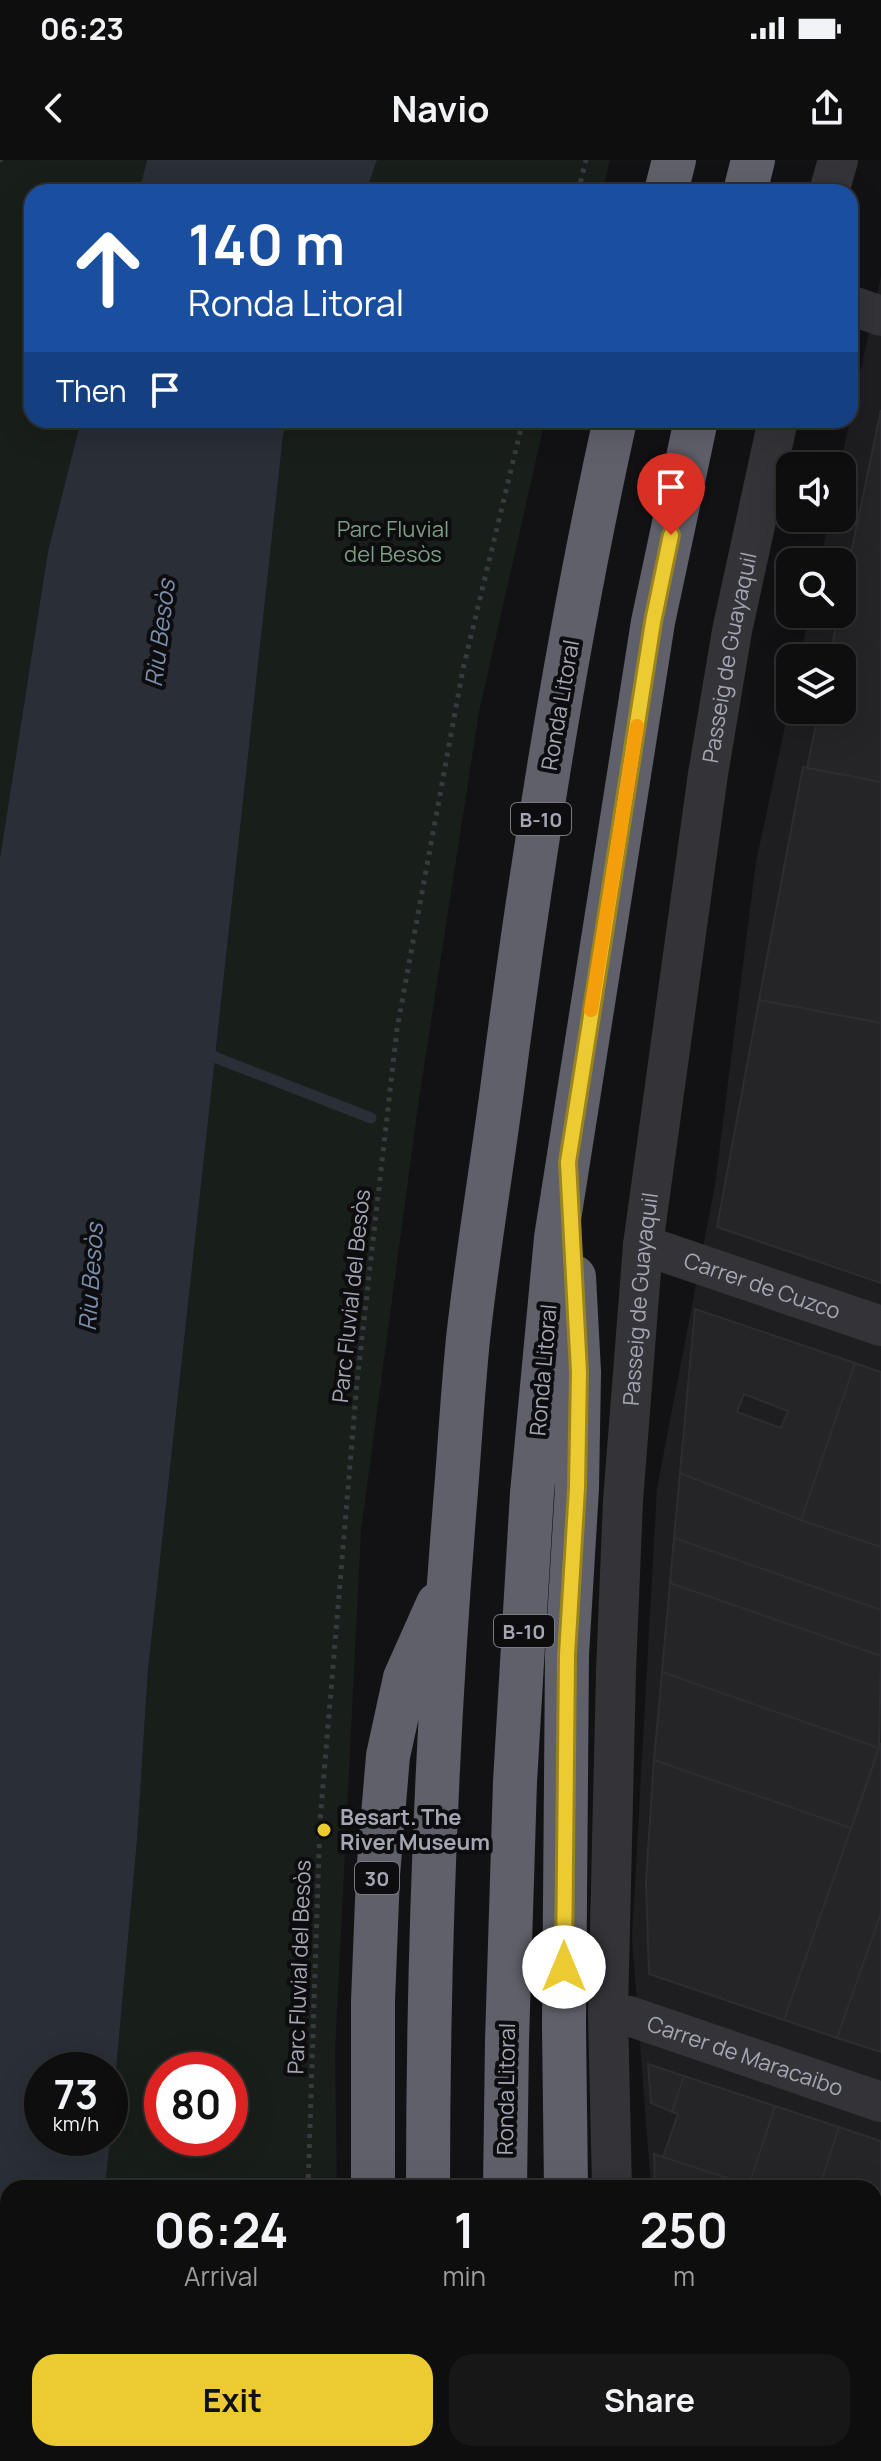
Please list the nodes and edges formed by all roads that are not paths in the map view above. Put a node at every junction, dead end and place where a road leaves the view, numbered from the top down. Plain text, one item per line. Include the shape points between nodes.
1 (674, 160) edge
2 (753, 160) edge
3 (838, 160) edge
4 (668, 184) edge
5 (747, 184) edge
6 (831, 184) edge
7 (858, 308) edge
8 (881, 316) edge
9 (613, 428) edge
10 (694, 428) edge
11 (776, 428) edge
12 (568, 1162) junction
13 (643, 1245) junction
14 (881, 1326) edge
15 (449, 1580) junction
16 (608, 2013) junction
17 (881, 2102) edge
18 (373, 2180) edge
19 (428, 2180) edge
20 (505, 2180) edge
21 (566, 2180) edge
22 (612, 2180) edge

1 - 4 highway
2 - 5 highway
3 - 6 street
7 - 8 street
9 - 15 highway, Ronda Litoral / B-10 via 560,699 518,966 468,1338
10 - 12 highway, Ronda Litoral / B-10 via 653,622
11 - 13 street, Passeig de Guayaquil via 732,631 708,774
12 - 20 highway, Ronda Litoral / B-10 via 532,1493 515,1782
12 - 21 highway via 579,1372 567,1655
13 - 14 street, Carrer de Cuzco
13 - 16 street, Passeig de Guayaquil via 622,1517
15 - 18 highway, 30 via 405,1678 388,1756 373,2001
15 - 19 highway, Ronda Litoral / B-10 via 437,1773
16 - 17 street, Carrer de Maracaibo
16 - 22 street, Passeig de Guayaquil

